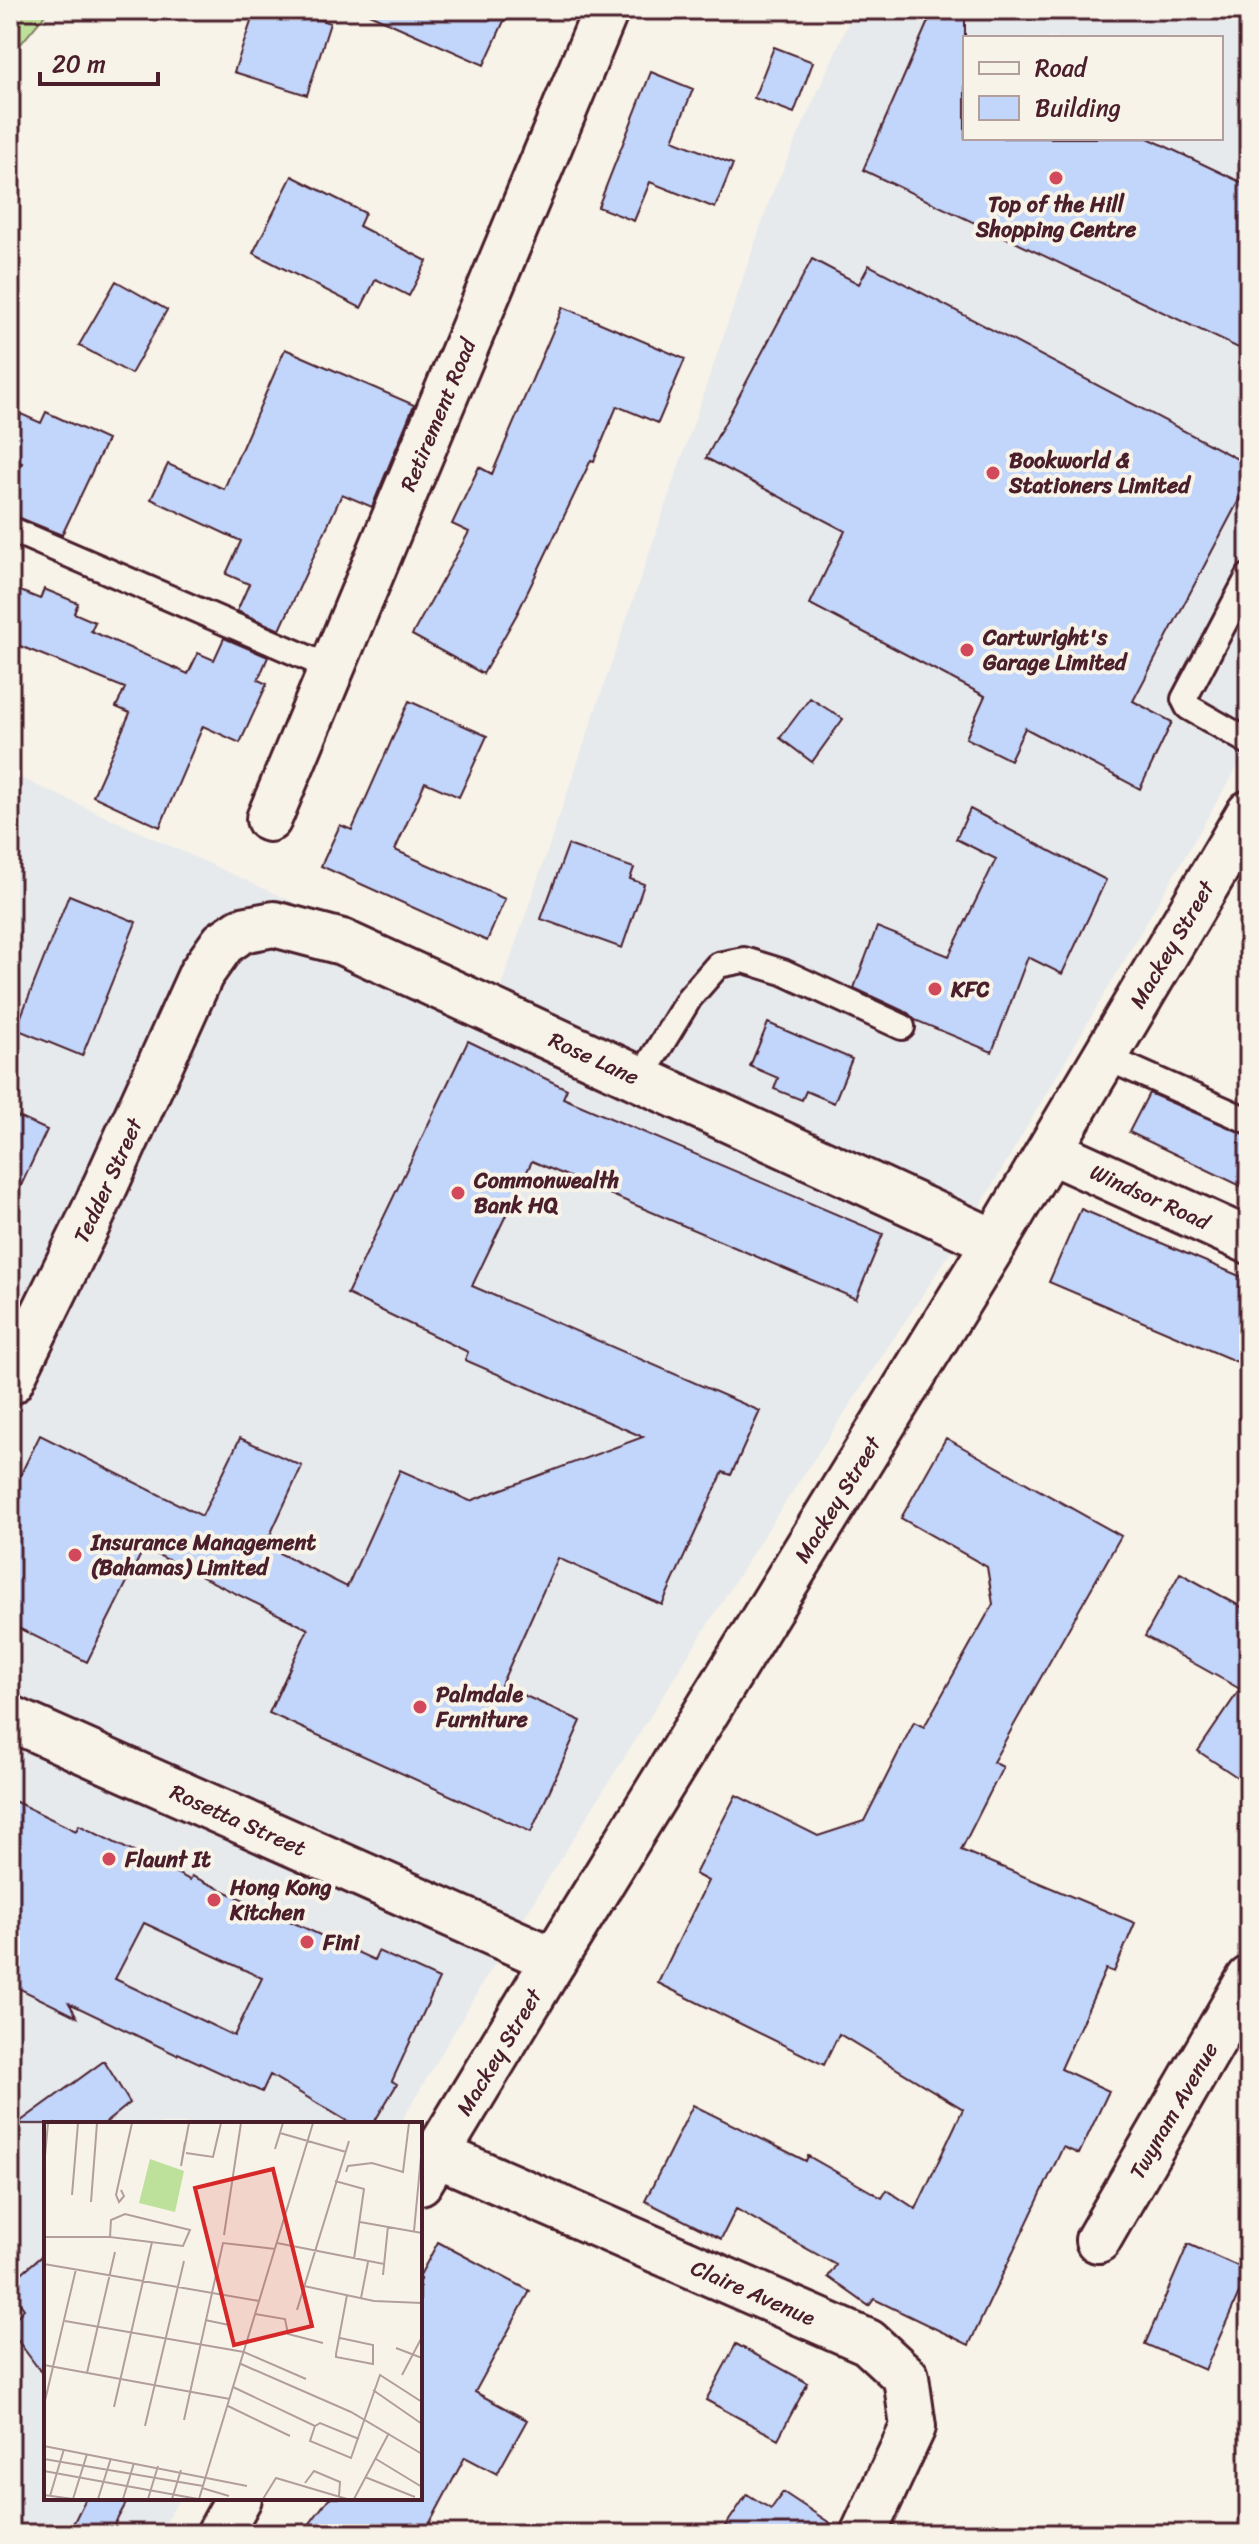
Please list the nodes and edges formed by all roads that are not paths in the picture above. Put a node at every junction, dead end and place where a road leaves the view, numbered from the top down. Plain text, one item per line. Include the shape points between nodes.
1 (606, 10) edge
2 (10, 529) edge
3 (1249, 576) edge
4 (331, 668) junction
5 (1249, 742) edge
6 (1249, 813) edge
7 (269, 819) dead end
8 (201, 974) joint
9 (902, 1027) dead end
10 (1105, 1057) junction
11 (640, 1079) junction
12 (1249, 1121) edge
13 (1050, 1151) junction
14 (1249, 1241) edge
15 (995, 1242) junction
16 (10, 1382) edge
17 (10, 1718) edge
18 (554, 1960) junction
19 (1249, 1979) edge
20 (428, 2168) edge
21 (1098, 2240) dead end
22 (238, 2500) edge
23 (219, 2534) edge
24 (863, 2534) edge

1 - 4 street, Retirement Road
2 - 4 lane
3 - 5 lane via 1184,699 1188,707
4 - 7 street, Retirement Road
6 - 10 street, Mackey Street
8 - 11 street, Rose Lane via 223,943 242,930 274,924 342,942
8 - 16 street, Tedder Street
9 - 11 lane via 783,972 744,960 718,965 690,997
10 - 12 lane
10 - 13 street, Mackey Street
11 - 15 street, Rose Lane
13 - 14 street, Windsor Road
13 - 15 street, Mackey Street
15 - 18 street, Mackey Street
17 - 18 street, Rosetta Street
18 - 20 street, Mackey Street
19 - 21 street, Twynam Avenue
20 - 24 street, Claire Avenue via 868,2342 906,2377 913,2427
22 - 23 street

